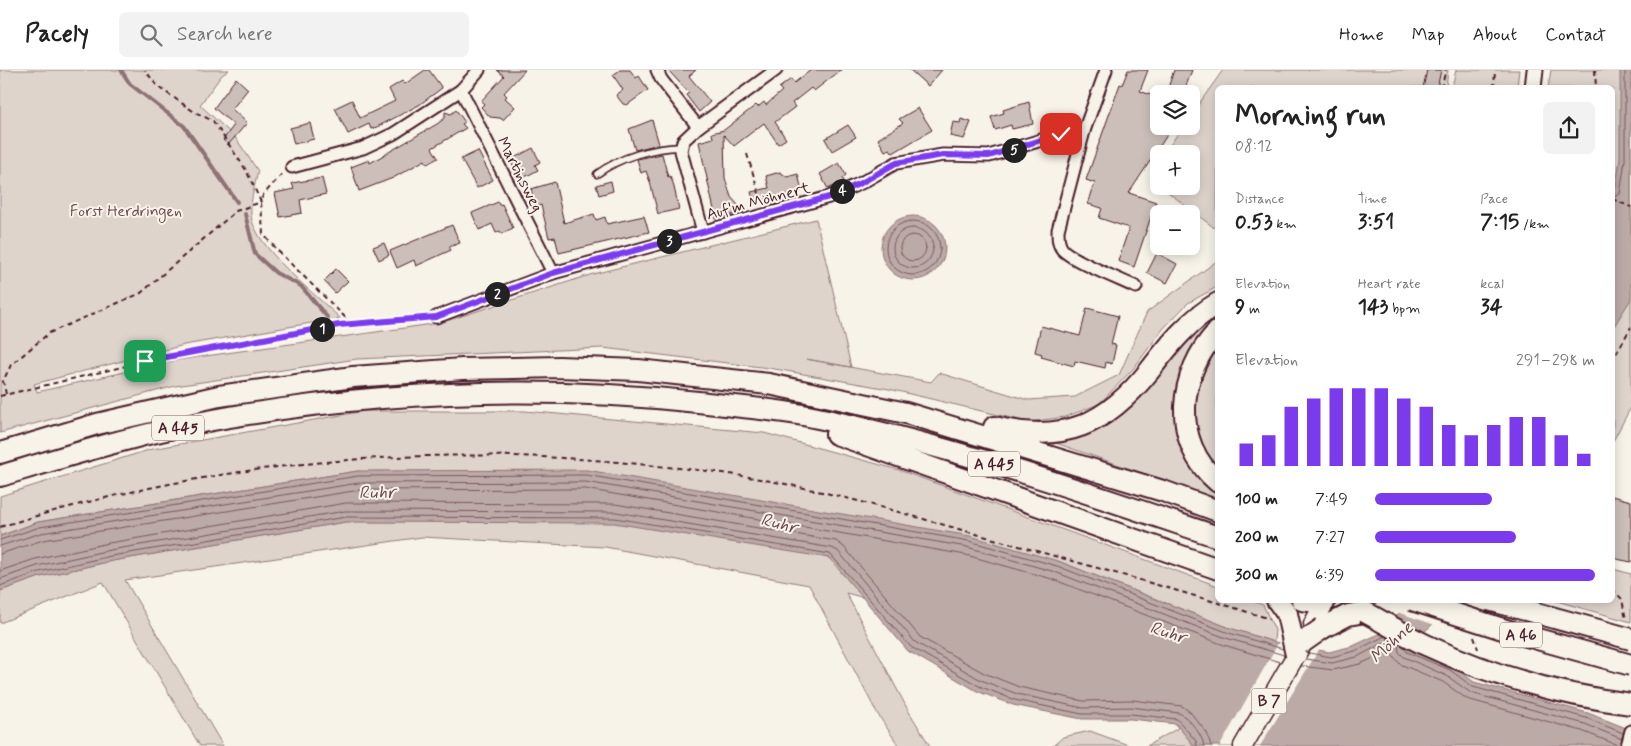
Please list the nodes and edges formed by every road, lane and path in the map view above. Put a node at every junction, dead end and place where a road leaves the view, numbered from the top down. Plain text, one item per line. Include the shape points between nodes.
1 (145, 70) edge
2 (479, 70) edge
3 (658, 70) edge
4 (776, 70) edge
5 (1106, 70) edge
6 (1446, 70) edge
7 (1495, 70) edge
8 (1535, 70) edge
9 (1595, 70) edge
10 (1442, 85) edge
11 (1494, 85) edge
12 (1532, 85) edge
13 (1596, 85) edge
14 (461, 90) junction
15 (698, 127) junction
16 (1084, 131) junction
17 (681, 147) junction
18 (747, 154) dead end
19 (292, 167) joint
20 (597, 174) dead end
21 (1615, 201) edge
22 (261, 202) junction
23 (1631, 207) edge
24 (765, 215) junction
25 (703, 232) junction
26 (553, 273) junction
27 (1136, 288) dead end
28 (1215, 306) edge
29 (436, 317) joint
30 (352, 324) junction
31 (1631, 327) edge
32 (1215, 334) edge
33 (1615, 356) edge
34 (6, 394) junction
35 (0, 396) edge
36 (765, 410) junction
37 (906, 413) junction
38 (0, 453) edge
39 (0, 476) edge
40 (1215, 479) edge
41 (1215, 510) edge
42 (0, 527) edge
43 (1215, 536) edge
44 (1215, 568) edge
45 (1615, 592) edge
46 (1215, 601) edge
47 (1228, 603) edge
48 (1325, 603) edge
49 (1421, 603) edge
50 (1503, 603) edge
51 (1354, 607) edge
52 (1281, 612) edge
53 (1318, 626) junction
54 (1629, 631) edge
55 (1300, 649) junction
56 (1631, 665) edge
57 (1631, 704) edge
58 (1631, 731) edge
59 (1243, 746) edge
60 (1627, 746) edge

1 - 22 path via 157,86 213,121 246,170
2 - 14 street
3 - 15 street via 661,79
4 - 15 street
5 - 16 street
6 - 10 path
7 - 11 path
8 - 12 main road
9 - 13 path
14 - 19 street via 393,134 371,144
14 - 26 street, Martinsweg
15 - 17 street
16 - 24 street, Auf'm Möhnert via 1061,134 989,156 943,155 896,163 829,197
16 - 27 street via 1058,230 1058,241 1063,250
17 - 20 lane via 656,150 619,161
17 - 25 street
18 - 24 path
19 - 22 path via 278,176
21 - 23 path
22 - 30 path via 263,234
22 - 34 path via 236,211 140,293 50,332 11,365 3,381
24 - 25 street, Auf'm Möhnert
25 - 26 street, Auf'm Möhnert
26 - 29 street, Auf'm Möhnert
28 - 37 highway via 1189,323 1125,399 1087,425 1064,432 1029,434 951,418
29 - 30 path
30 - 34 path via 181,353
31 - 33 path
32 - 40 highway via 1193,364 1184,409 1194,449
34 - 35 path
36 - 39 highway, A 445 via 637,396 547,392 360,399 222,418 102,446
36 - 43 highway, A 445 via 803,415 906,439 1035,476
36 - 44 highway
37 - 38 highway, A 445 via 770,384 680,374 559,367 462,369 354,376 219,396 97,424
37 - 41 highway, A 445
42 - 46 path via 110,496 260,468 417,455 556,457 756,478 901,513
45 - 54 path via 1622,599
47 - 52 path
48 - 53 main road
49 - 56 highway, A 46, bridge
50 - 54 highway, A 46, bridge
51 - 53 highway
51 - 57 highway, bridge via 1463,660 1566,693
52 - 55 highway, bridge
53 - 55 highway, bridge
55 - 59 main road, B 7
58 - 60 street

